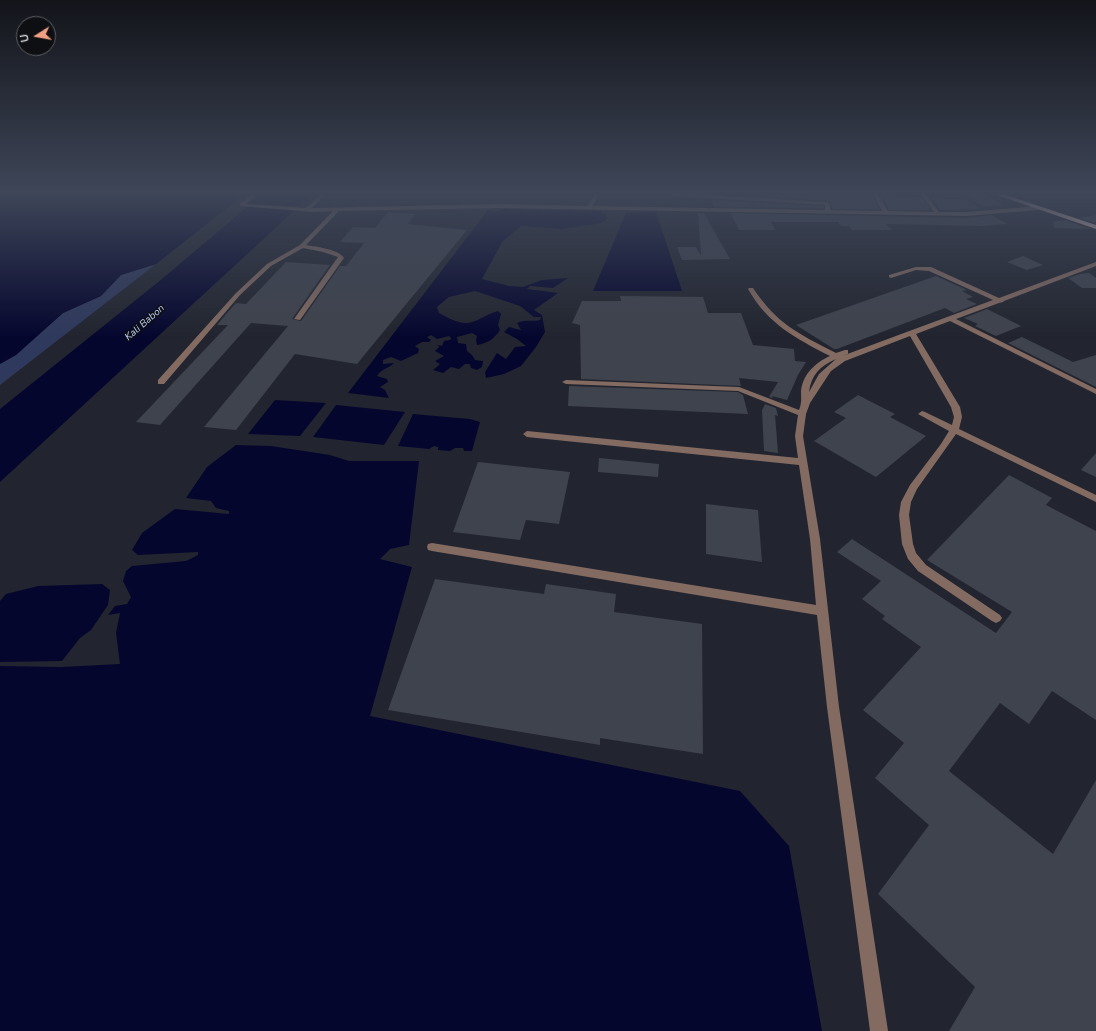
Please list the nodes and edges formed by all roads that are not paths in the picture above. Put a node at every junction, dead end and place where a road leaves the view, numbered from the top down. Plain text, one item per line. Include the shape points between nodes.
1 (306, 242) edge
2 (302, 246) junction
3 (1096, 264) edge
4 (891, 276) dead end
5 (751, 288) dead end
6 (1000, 301) junction
7 (949, 318) junction
8 (298, 319) dead end
9 (931, 325) junction
10 (911, 332) junction
11 (838, 357) junction
12 (161, 382) dead end
13 (566, 382) dead end
14 (1096, 392) edge
15 (802, 414) junction
16 (922, 414) dead end
17 (955, 430) junction
18 (527, 434) dead end
19 (802, 462) junction
20 (1096, 499) edge
21 (432, 547) dead end
22 (822, 611) junction
23 (996, 618) dead end
24 (879, 1031) edge

1 - 2 street
2 - 8 street via 338,254 341,258
2 - 12 street via 269,265 238,294
3 - 6 street
4 - 6 street via 918,267 931,269
5 - 11 street via 755,298 776,321
6 - 7 street
7 - 9 street
7 - 14 street
9 - 10 street
9 - 11 street via 916,325
10 - 11 street
10 - 17 street via 956,407 958,416
11 - 15 street via 822,376
13 - 15 street via 738,389
15 - 19 street via 799,436
16 - 17 street
17 - 20 street
17 - 23 street via 908,497 903,514 908,551 922,568
18 - 19 street
19 - 22 street via 809,493
21 - 22 street
22 - 24 street via 833,707

